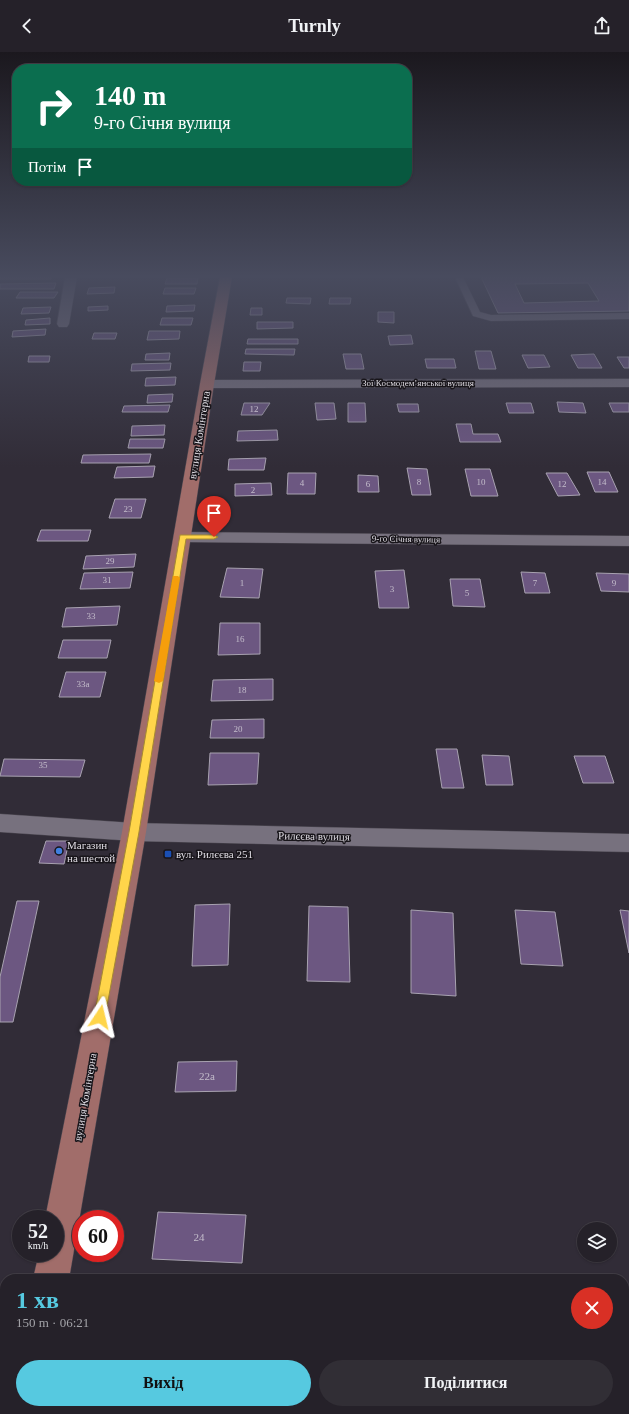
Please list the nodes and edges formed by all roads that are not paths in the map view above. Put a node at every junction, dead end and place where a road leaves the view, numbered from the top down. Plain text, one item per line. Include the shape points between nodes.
1 (215, 341) edge
2 (629, 382) edge
3 (207, 384) junction
4 (183, 537) junction
5 (629, 541) edge
6 (0, 823) edge
7 (134, 832) junction
8 (629, 843) edge
9 (52, 1274) edge

1 - 3 main road, вулиця Комінтерна
2 - 3 street, Зої Космодем’янської вулиця
3 - 4 main road, вулиця Комінтерна
4 - 5 street, 9-го Січня вулиця
4 - 7 main road, вулиця Комінтерна
6 - 7 street, Рилєєва вулиця
7 - 8 street, Рилєєва вулиця
7 - 9 main road, вулиця Комінтерна

